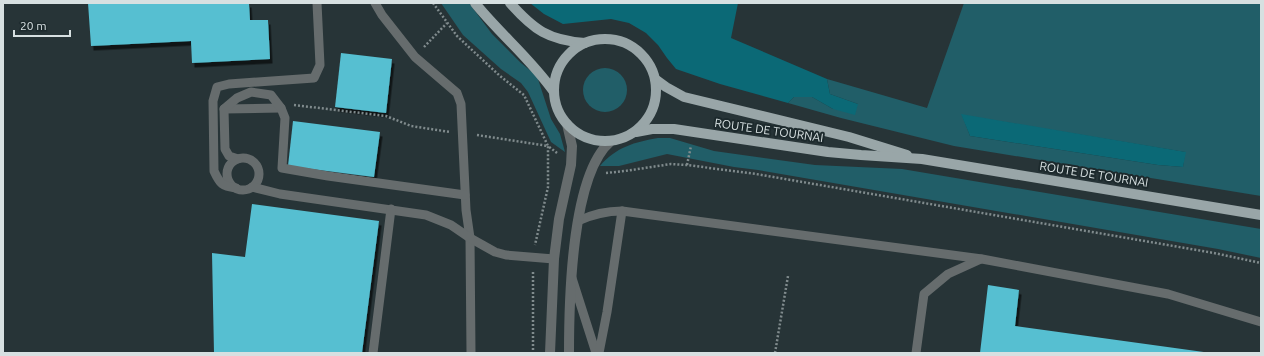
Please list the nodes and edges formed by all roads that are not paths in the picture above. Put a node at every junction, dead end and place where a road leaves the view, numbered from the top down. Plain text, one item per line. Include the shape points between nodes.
1 (317, 3) edge
2 (374, 3) edge
3 (475, 3) edge
4 (510, 3) edge
5 (584, 43) junction
6 (655, 80) junction
7 (554, 92) junction
8 (224, 109) junction
9 (281, 109) junction
10 (566, 124) junction
11 (636, 132) junction
12 (611, 141) junction
13 (238, 159) junction
14 (922, 159) junction
15 (259, 175) junction
16 (236, 188) junction
17 (252, 188) junction
18 (280, 194) junction
19 (465, 195) junction
20 (391, 209) junction
21 (622, 212) junction
22 (1261, 215) edge
23 (578, 221) junction
24 (470, 238) junction
25 (554, 259) junction
26 (982, 259) junction
27 (572, 275) junction
28 (1261, 322) edge
29 (373, 353) edge
30 (471, 353) edge
31 (550, 353) edge
32 (569, 353) edge
33 (596, 353) edge
34 (599, 353) edge
35 (916, 353) edge

1 - 16 lane via 320,65 314,78 217,87 213,101 214,171 225,187
2 - 19 lane via 415,57 457,93 461,104
3 - 7 main road, ROUTE DE TOURNAI
4 - 5 main road, ROUTE DE TOURNAI via 525,20 542,33 562,40
5 - 6 main road, ROUTE DE TOURNAI via 610,39 628,45 644,56
5 - 7 main road, ROUTE DE TOURNAI via 573,50 560,66
6 - 11 main road, ROUTE DE TOURNAI via 656,99 652,111
6 - 14 main road, ROUTE DE TOURNAI via 684,97 849,137
7 - 10 main road, ROUTE DE TOURNAI via 559,112
8 - 9 lane
8 - 9 lane via 237,98 251,92 271,95
8 - 13 lane via 225,149 229,156
9 - 19 lane via 285,118 282,168
10 - 12 main road, ROUTE DE TOURNAI via 587,138
10 - 25 street via 572,146 571,164 559,219
11 - 12 main road, ROUTE DE TOURNAI
11 - 14 main road, ROUTE DE TOURNAI via 674,129 828,152
12 - 23 street via 590,171
13 - 15 lane via 252,160
13 - 16 lane via 230,165 227,176
14 - 22 main road, ROUTE DE TOURNAI
15 - 17 lane
15 - 18 lane via 267,187
16 - 17 lane
17 - 18 lane
18 - 20 lane
19 - 24 lane
20 - 24 lane via 426,215 451,225
20 - 29 lane
21 - 23 lane via 603,212
21 - 26 lane
21 - 34 lane
23 - 27 street
24 - 25 lane via 506,255
24 - 30 lane
25 - 31 street
26 - 28 lane via 1168,294
26 - 35 lane via 948,274 924,294
27 - 32 street
27 - 33 lane

